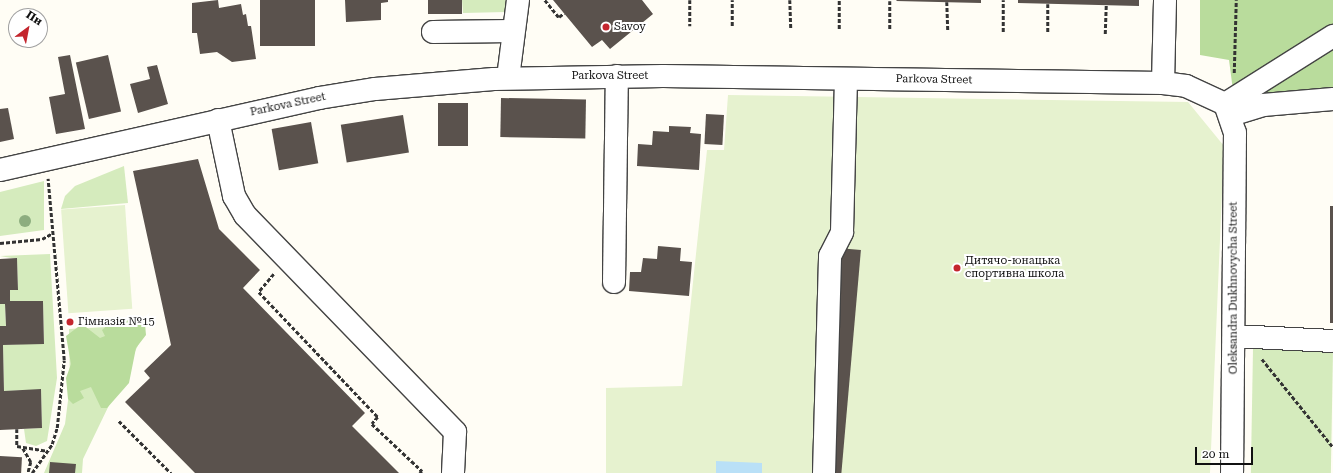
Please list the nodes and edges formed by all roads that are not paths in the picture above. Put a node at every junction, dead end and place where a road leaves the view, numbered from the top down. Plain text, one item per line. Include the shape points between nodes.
1 (518, 0) edge
2 (1165, 0) edge
3 (512, 31) junction
4 (433, 32) dead end
5 (1333, 36) edge
6 (617, 76) junction
7 (508, 78) junction
8 (846, 79) junction
9 (1163, 83) junction
10 (1333, 99) edge
11 (1230, 106) junction
12 (218, 120) junction
13 (0, 170) edge
14 (614, 282) dead end
15 (1234, 336) junction
16 (1333, 341) edge
17 (453, 473) edge
18 (824, 473) edge
19 (1232, 473) edge

1 - 3 street
2 - 9 street
3 - 4 street
3 - 7 street
5 - 11 street
6 - 7 street, Parkova Street
6 - 8 street, Parkova Street
6 - 14 street
7 - 12 street, Parkova Street via 375,89
8 - 9 street, Parkova Street
8 - 18 street via 842,232 830,256
9 - 11 street, Parkova Street via 1209,94
10 - 11 street
11 - 15 street, Oleksandra Dukhnovycha Street via 1235,132
12 - 13 street, Parkova Street
12 - 17 street via 234,196 245,215 455,432
15 - 16 street
15 - 19 street, Oleksandra Dukhnovycha Street

